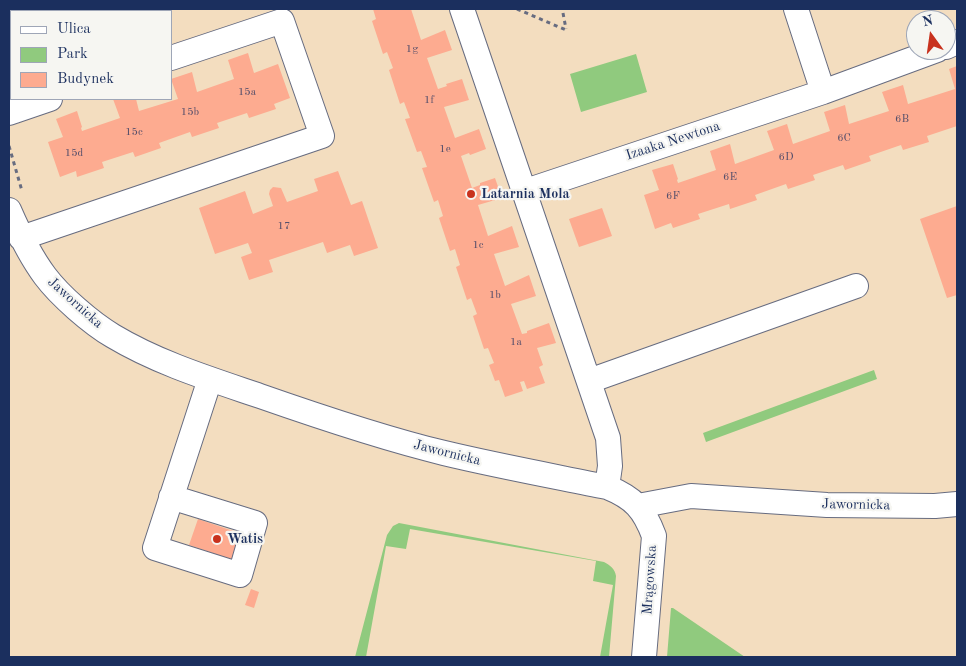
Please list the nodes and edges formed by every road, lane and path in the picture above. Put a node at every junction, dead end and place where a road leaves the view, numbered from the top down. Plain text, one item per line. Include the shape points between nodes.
1 (462, 9) edge
2 (516, 9) edge
3 (796, 9) edge
4 (563, 13) dead end
5 (172, 58) edge
6 (910, 60) edge
7 (823, 92) junction
8 (47, 100) edge
9 (9, 113) edge
10 (9, 146) edge
11 (523, 192) junction
12 (16, 203) edge
13 (21, 238) junction
14 (856, 286) dead end
15 (210, 379) junction
16 (589, 381) junction
17 (607, 487) junction
18 (171, 497) dead end
19 (957, 504) edge
20 (638, 506) junction
21 (644, 657) edge

1 - 11 street
2 - 4 path via 566,30
3 - 7 street
5 - 13 street via 282,21 322,136
6 - 7 street, Izaaka Newtona
7 - 11 street, Izaaka Newtona
8 - 9 street
10 - 12 path
11 - 16 street
12 - 13 street, Jawornicka
13 - 15 street, Jawornicka via 45,276 76,308 112,335
14 - 16 street
15 - 17 street, Jawornicka via 410,444
15 - 18 street
16 - 17 street via 608,438 610,466
17 - 20 street, Jawornicka via 624,494
19 - 20 street, Jawornicka via 827,506 691,496
20 - 21 street, Mrągowska via 648,519 654,536

